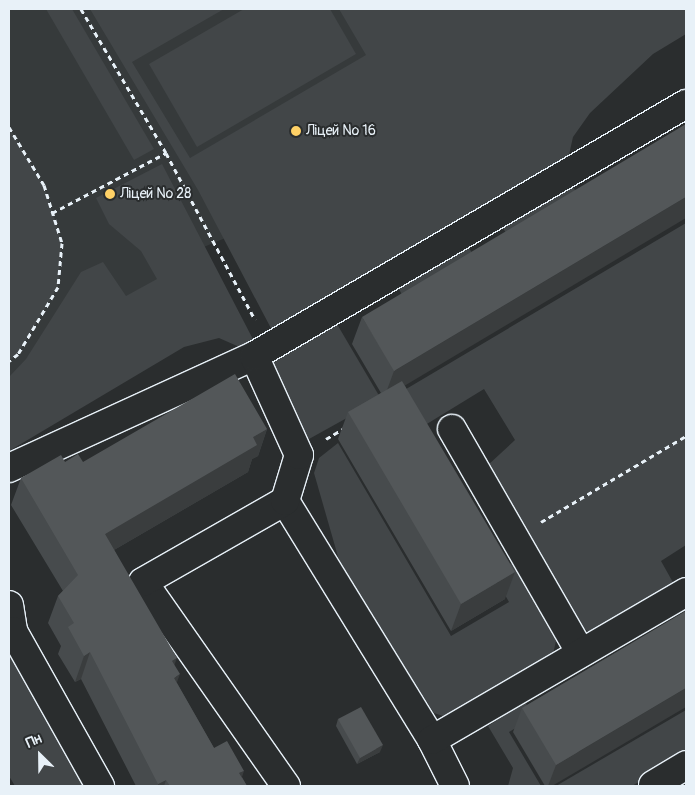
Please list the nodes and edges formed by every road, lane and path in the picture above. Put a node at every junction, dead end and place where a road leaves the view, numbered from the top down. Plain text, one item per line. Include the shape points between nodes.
1 (81, 9) edge
2 (686, 104) edge
3 (9, 127) edge
4 (166, 153) junction
5 (52, 213) junction
6 (261, 351) junction
7 (9, 361) edge
8 (350, 425) edge
9 (452, 429) dead end
10 (686, 436) edge
11 (298, 455) junction
12 (9, 468) edge
13 (285, 501) junction
14 (515, 538) junction
15 (686, 592) edge
16 (9, 605) edge
17 (581, 653) junction
18 (432, 740) junction
19 (686, 766) edge
20 (100, 786) edge
21 (286, 786) edge
22 (455, 786) edge
23 (652, 786) edge

1 - 4 path
2 - 6 lane
3 - 5 path via 44,185
4 - 5 path
4 - 6 path
5 - 7 path via 62,243 58,286 18,354
6 - 11 lane
6 - 12 lane
8 - 11 path
9 - 14 lane
10 - 14 path
11 - 13 lane
13 - 18 lane
13 - 21 lane via 143,582
14 - 17 lane
15 - 17 lane
16 - 20 lane via 13,631
17 - 18 lane
18 - 22 lane
19 - 23 lane

